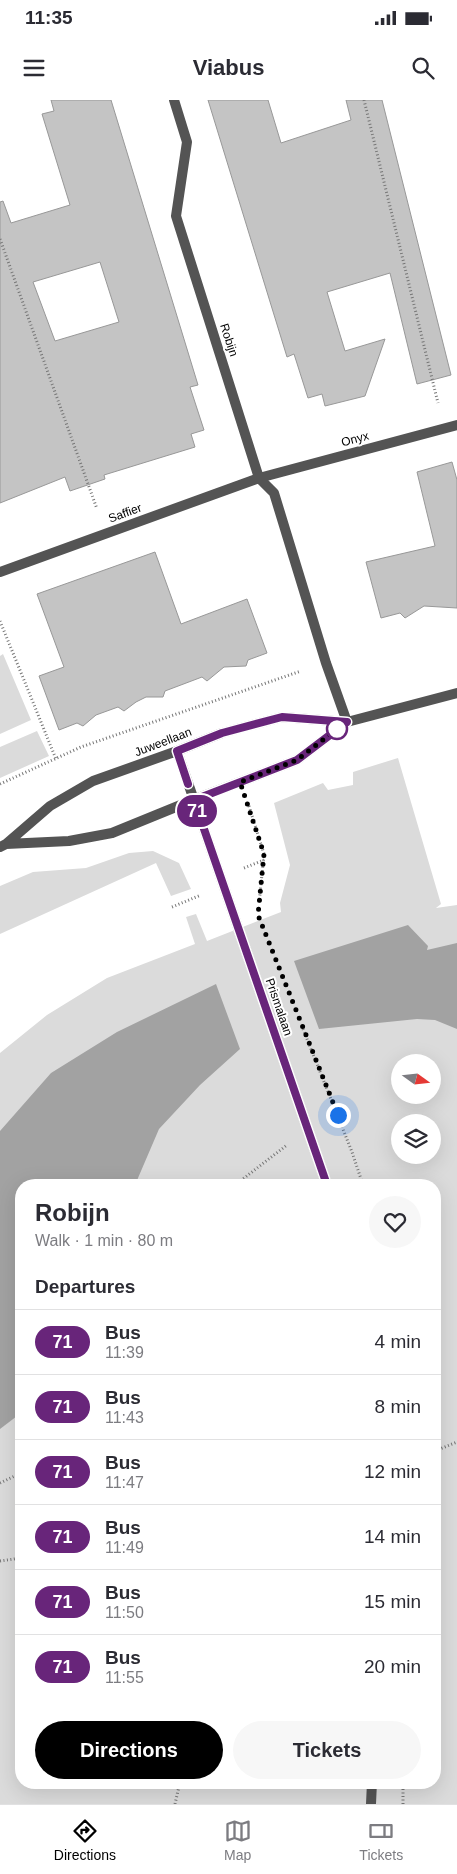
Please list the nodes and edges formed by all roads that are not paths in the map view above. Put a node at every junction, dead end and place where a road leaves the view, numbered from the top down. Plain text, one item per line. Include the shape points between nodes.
1 (174, 100) edge
2 (457, 425) edge
3 (259, 478) junction
4 (0, 572) edge
5 (457, 693) edge
6 (347, 722) junction
7 (177, 751) junction
8 (194, 800) junction
9 (3, 845) edge
10 (325, 1179) edge
11 (372, 1789) edge
12 (371, 1804) edge

1 - 3 street, Robijn via 188,142 176,216
2 - 3 street, Onyx
3 - 4 street, Saffier
3 - 6 street, Robijn via 274,493
5 - 6 street, Juweellaan
6 - 7 street, Juweellaan via 282,717 222,733
6 - 8 street, Juweellaan via 297,760
7 - 8 street, Prismalaan
7 - 9 street, Juweellaan via 93,781 50,806
8 - 9 street, Juweellaan via 112,833 68,841
8 - 10 street, Prismalaan
11 - 12 street

